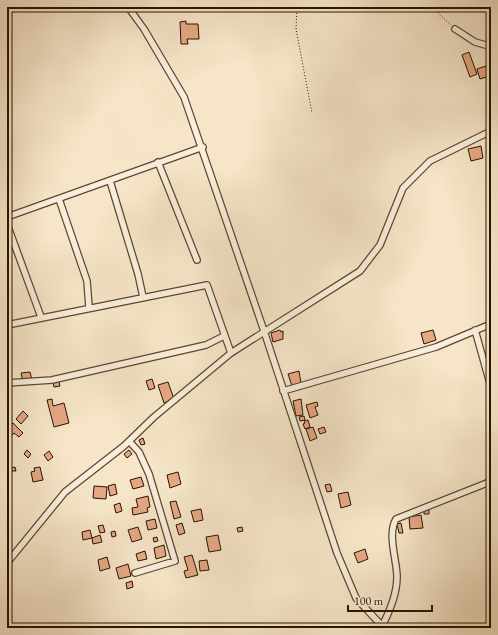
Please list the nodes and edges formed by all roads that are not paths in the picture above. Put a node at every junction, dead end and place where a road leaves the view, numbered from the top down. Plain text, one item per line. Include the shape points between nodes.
1 (128, 7) edge
2 (455, 29) road end
3 (491, 51) edge
4 (491, 131) edge
5 (200, 148) junction
6 (158, 162) junction
7 (110, 180) junction
8 (59, 199) junction
9 (7, 217) edge
10 (7, 224) edge
11 (197, 260) dead end
12 (143, 297) junction
13 (89, 307) junction
14 (41, 317) junction
15 (7, 324) edge
16 (491, 324) edge
17 (476, 330) junction
18 (262, 332) junction
19 (224, 336) junction
20 (231, 353) junction
21 (7, 383) edge
22 (491, 387) edge
23 (283, 391) junction
24 (129, 441) junction
25 (491, 479) edge
26 (7, 563) edge
27 (134, 573) dead end
28 (382, 628) edge

1 - 5 street via 144,29 184,98
2 - 3 street via 475,42 489,46
4 - 18 street via 430,161 403,188 380,245 360,271
5 - 6 street
5 - 18 street
6 - 7 street
6 - 11 street
7 - 8 street
7 - 12 street
8 - 9 street
8 - 13 street via 87,280
10 - 14 street
12 - 13 street
12 - 19 street via 207,285
13 - 14 street
14 - 15 street
16 - 17 street
17 - 22 street
17 - 23 street via 436,347
18 - 20 street
18 - 23 street
19 - 20 street
19 - 21 street via 206,344 52,380
20 - 24 street
23 - 28 street via 337,553 356,598
24 - 26 street via 65,492
24 - 27 street via 139,452 148,474 175,561
25 - 28 street via 487,483 396,519 393,524 393,539 397,578 392,605

